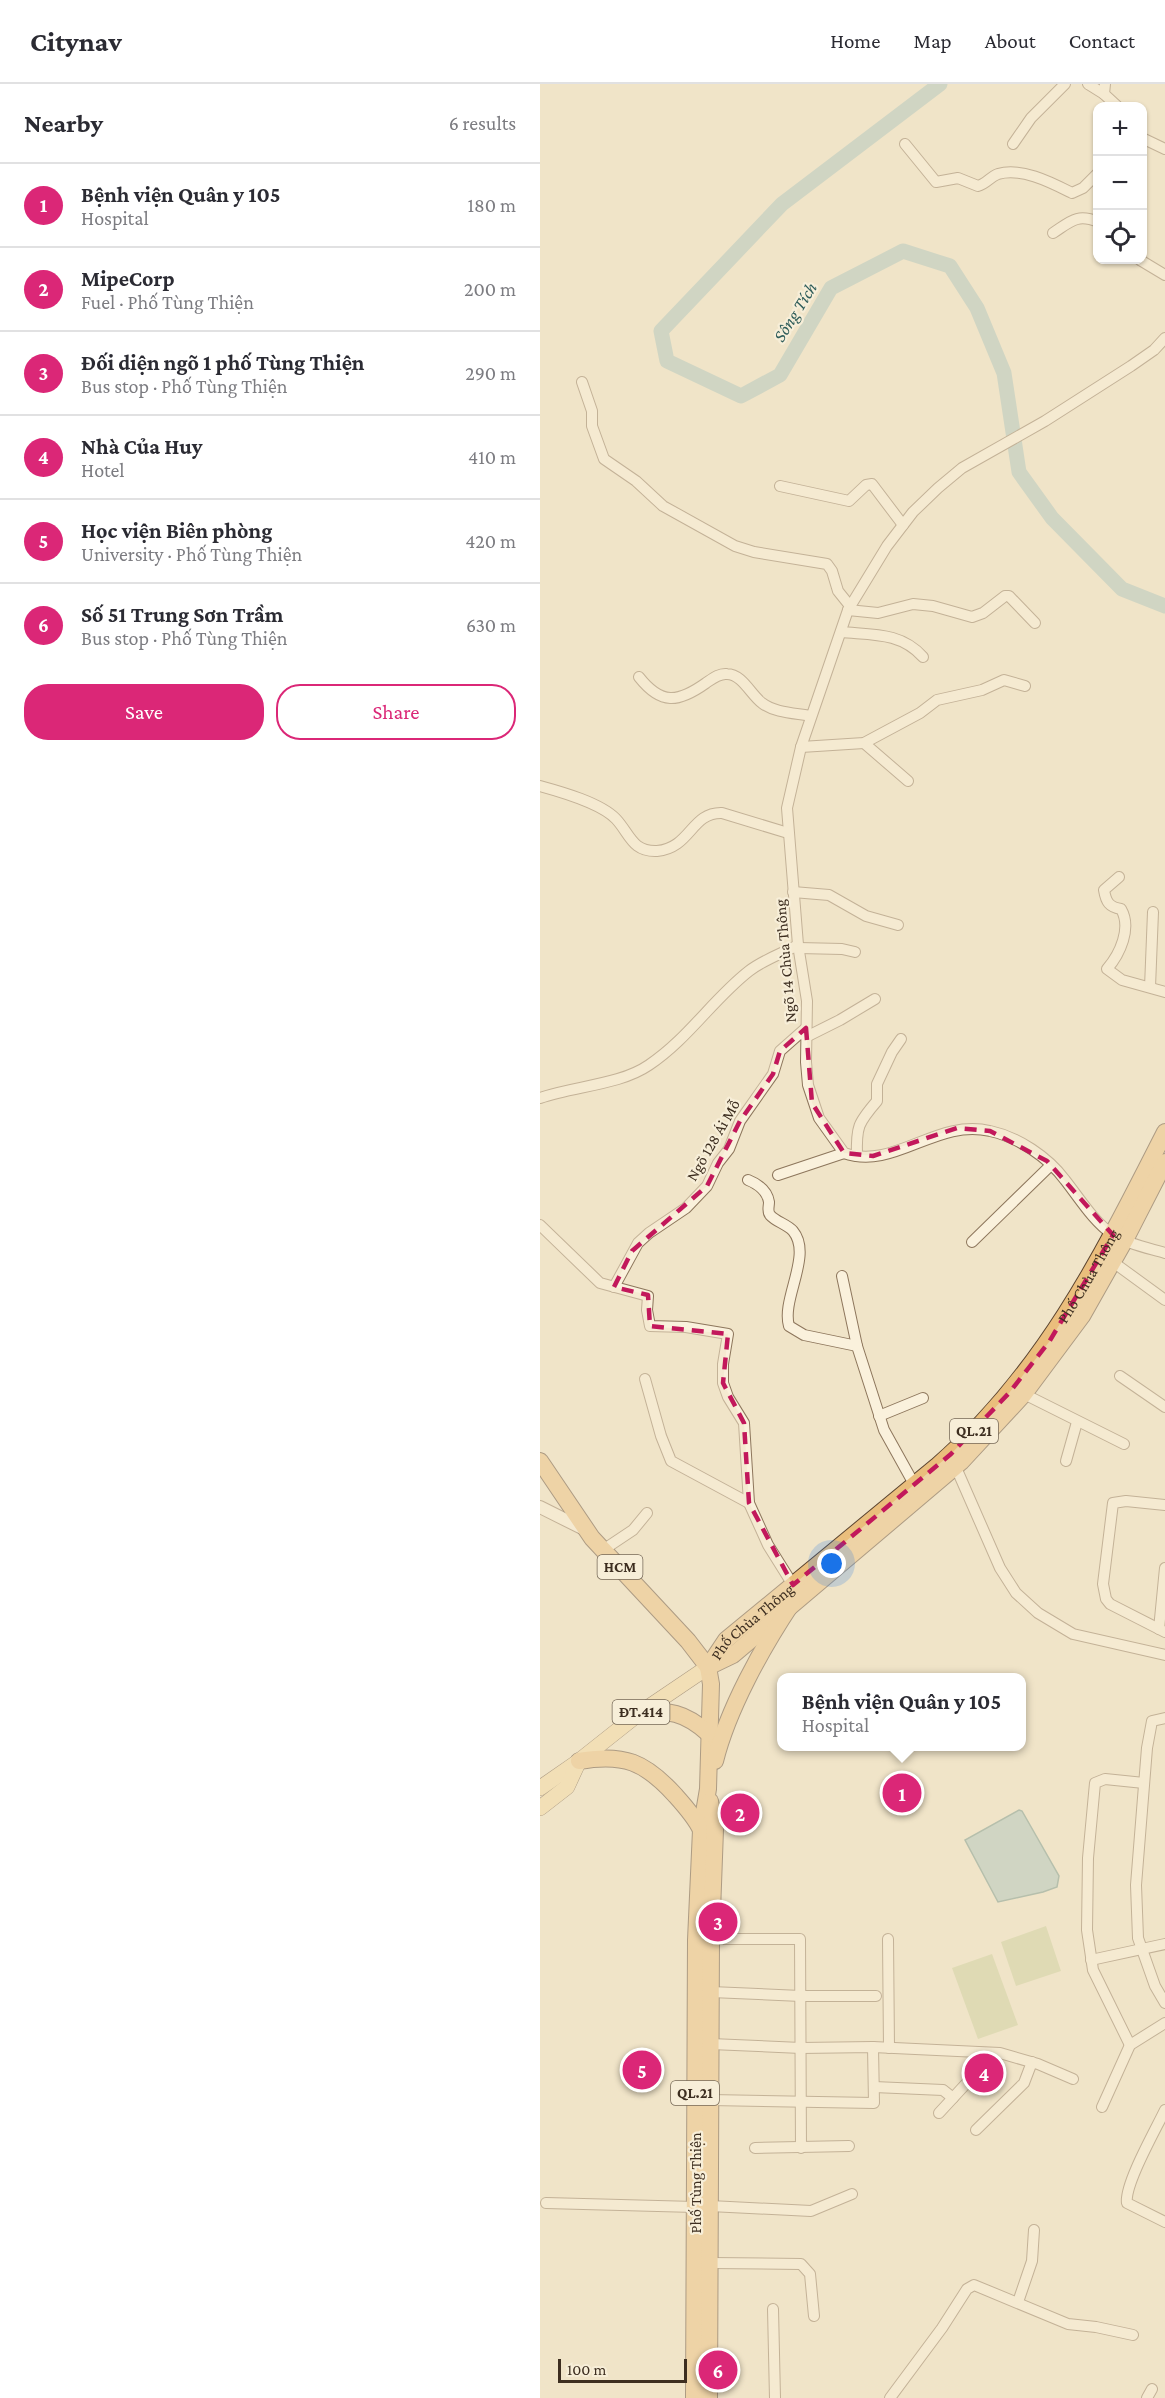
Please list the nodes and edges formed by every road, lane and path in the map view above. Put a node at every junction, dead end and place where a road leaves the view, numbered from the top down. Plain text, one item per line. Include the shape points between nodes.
1 (1065, 84) edge
2 (1088, 84) edge
3 (1104, 89) edge
4 (1114, 102) edge
5 (1147, 140) edge
6 (905, 144) dead end
7 (1013, 144) dead end
8 (1165, 150) edge
9 (1093, 178) edge
10 (1093, 220) edge
11 (1053, 233) dead end
12 (1147, 264) edge
13 (1165, 275) edge
14 (1165, 338) edge
15 (582, 382) dead end
16 (780, 486) dead end
17 (903, 525) junction
18 (849, 608) junction
19 (1035, 623) dead end
20 (842, 632) junction
21 (923, 657) dead end
22 (639, 677) dead end
23 (1025, 686) dead end
24 (811, 716) junction
25 (864, 743) junction
26 (801, 747) junction
27 (908, 781) dead end
28 (540, 786) edge
29 (788, 833) junction
30 (1119, 877) dead end
31 (793, 892) junction
32 (1153, 912) dead end
33 (898, 925) dead end
34 (798, 946) junction
35 (855, 952) dead end
36 (1150, 987) junction
37 (1165, 992) edge
38 (875, 999) dead end
39 (806, 1032) junction
40 (901, 1039) dead end
41 (540, 1098) edge
42 (1165, 1132) edge
43 (844, 1153) junction
44 (857, 1156) junction
45 (1165, 1162) edge
46 (1051, 1165) junction
47 (778, 1174) dead end
48 (748, 1180) dead end
49 (540, 1225) edge
50 (1119, 1238) junction
51 (972, 1242) dead end
52 (1165, 1253) edge
53 (1113, 1262) junction
54 (842, 1276) dead end
55 (614, 1287) junction
56 (1165, 1300) edge
57 (857, 1346) junction
58 (1053, 1346) junction
59 (1120, 1376) dead end
60 (645, 1379) dead end
61 (1024, 1394) junction
62 (923, 1398) dead end
63 (1165, 1407) edge
64 (879, 1416) junction
65 (1077, 1422) junction
66 (1124, 1444) dead end
67 (540, 1461) edge
68 (953, 1461) junction
69 (1066, 1461) dead end
70 (914, 1484) junction
71 (749, 1503) junction
72 (1165, 1505) edge
73 (540, 1506) edge
74 (647, 1513) dead end
75 (587, 1530) junction
76 (603, 1550) junction
77 (1165, 1568) edge
78 (802, 1583) junction
79 (792, 1603) junction
80 (1162, 1630) edge
81 (1165, 1655) edge
82 (708, 1667) junction
83 (637, 1715) junction
84 (1165, 1718) edge
85 (709, 1734) junction
86 (579, 1761) junction
87 (1144, 1783) junction
88 (540, 1788) edge
89 (708, 1789) junction
90 (540, 1808) edge
91 (708, 1830) junction
92 (711, 1939) junction
93 (888, 1939) dead end
94 (1165, 1944) edge
95 (1142, 1949) junction
96 (1091, 1960) junction
97 (711, 1992) junction
98 (801, 1996) junction
99 (876, 1996) dead end
100 (1165, 2003) edge
101 (1165, 2023) edge
102 (711, 2044) junction
103 (1130, 2045) junction
104 (801, 2048) junction
105 (873, 2048) junction
106 (889, 2048) junction
107 (989, 2053) junction
108 (1032, 2062) junction
109 (1073, 2079) dead end
110 (874, 2087) junction
111 (953, 2098) junction
112 (710, 2100) junction
113 (801, 2103) junction
114 (1102, 2107) dead end
115 (1165, 2110) edge
116 (939, 2113) dead end
117 (976, 2130) dead end
118 (849, 2146) dead end
119 (755, 2148) dead end
120 (801, 2148) junction
121 (852, 2194) dead end
122 (546, 2203) dead end
123 (703, 2206) junction
124 (1165, 2222) edge
125 (1034, 2230) dead end
126 (710, 2264) junction
127 (1018, 2302) junction
128 (772, 2309) dead end
129 (814, 2316) dead end
130 (1133, 2335) dead end
131 (694, 2398) edge
132 (709, 2398) edge
133 (775, 2398) edge
134 (890, 2398) edge

1 - 7 street via 1031,118
2 - 3 street
3 - 4 street
5 - 8 street
6 - 9 street via 936,182 958,178 978,186 990,177 1010,173 1043,178 1072,193
10 - 11 street via 1083,217
12 - 13 street
14 - 17 street, Ngõ 14 Chùa Thông via 1131,366 962,468
15 - 18 street via 603,459 636,481 663,506 714,536 754,552 827,564
16 - 17 street via 849,501 872,484
17 - 18 street, Ngõ 14 Chùa Thông via 870,570
18 - 19 street via 878,613 913,604 972,617 1009,596
18 - 20 street, Ngõ 14 Chùa Thông
20 - 21 street via 887,635 911,644
20 - 24 street, Ngõ 14 Chùa Thông
22 - 24 street via 655,694 671,699 730,674 769,707
23 - 25 street via 1004,680 982,690 937,700
24 - 26 street, Ngõ 14 Chùa Thông
25 - 26 street
25 - 27 street
26 - 29 street, Ngõ 14 Chùa Thông via 788,800
28 - 29 street via 610,814 634,845 647,850 672,847 704,817 714,813
29 - 31 street, Ngõ 14 Chùa Thông
30 - 36 street via 1104,890 1105,900 1112,908 1121,909 1124,919 1123,944 1107,969 1122,980
31 - 33 street via 829,895 866,916
31 - 34 street, Ngõ 14 Chùa Thông
32 - 36 street
34 - 35 street
34 - 39 street, Ngõ 14 Chùa Thông via 807,1001
34 - 41 street via 750,970 680,1041 649,1066 621,1078
36 - 37 street
38 - 39 street, Ngõ 128 Ái Mỗ via 840,1020
39 - 43 street, Ngõ 14 Chùa Thông via 812,1103
39 - 55 street, Ngõ 128 Ái Mỗ via 780,1051 773,1074 740,1121 707,1186 686,1208 638,1243
40 - 44 street via 877,1084 877,1101 857,1127
42 - 50 highway, Phố Chùa Thông / QL.21
43 - 44 street
43 - 47 street
44 - 46 street via 889,1153 957,1128 973,1128 1026,1146
45 - 50 highway, Phố Chùa Thông / QL.21
46 - 50 street via 1085,1208
46 - 51 street
48 - 57 street via 760,1185 768,1199 768,1212 796,1237 800,1252 789,1326 804,1335
49 - 55 street via 600,1283
50 - 52 street
50 - 53 highway, Phố Chùa Thông / QL.21
50 - 58 highway, Phố Chùa Thông / QL.21
53 - 56 street
53 - 58 highway, Phố Chùa Thông / QL.21 via 1082,1316
54 - 57 street
55 - 71 street via 648,1296 650,1326 728,1334 723,1383 744,1423
57 - 64 street
58 - 61 highway, Phố Chùa Thông / QL.21
58 - 68 highway, Phố Chùa Thông / QL.21
59 - 63 street
60 - 71 street via 671,1461
61 - 65 street
61 - 68 highway, Phố Chùa Thông / QL.21
62 - 64 street
64 - 70 street
65 - 66 street
65 - 69 street
67 - 75 highway, HCM
68 - 70 highway, Phố Chùa Thông / QL.21
68 - 78 highway, Phố Chùa Thông / QL.21
68 - 81 street via 1000,1568 1016,1593 1038,1613 1073,1634
70 - 78 highway, Phố Chùa Thông / QL.21
71 - 78 street via 768,1545
72 - 80 street via 1113,1503 1103,1584 1110,1604
73 - 75 street
74 - 76 street via 633,1530
75 - 76 highway, HCM
76 - 82 highway, HCM
77 - 80 street
78 - 79 highway, Phố Chùa Thông / QL.21
78 - 82 highway, Phố Chùa Thông / QL.21 via 726,1640
79 - 82 highway, Phố Chùa Thông / QL.21 via 733,1655
79 - 89 highway via 721,1735
82 - 83 main road, ĐT.414
82 - 85 highway, Phố Tùng Thiện / QL.21
83 - 85 highway via 668,1711 684,1716
83 - 86 main road, ĐT.414
84 - 87 street via 1152,1721
85 - 89 highway, Phố Tùng Thiện / QL.21
86 - 88 main road, ĐT.414
86 - 90 main road via 567,1787
86 - 91 highway via 618,1758 647,1768
87 - 95 street via 1136,1885
87 - 96 street via 1105,1779 1095,1783 1088,1858 1087,1930
89 - 91 highway, Phố Tùng Thiện / QL.21
91 - 92 highway, Phố Tùng Thiện / QL.21
91 - 123 highway, Phố Tùng Thiện / QL.21 via 696,1940
92 - 97 highway, Phố Tùng Thiện / QL.21
92 - 98 street via 800,1939
93 - 106 street
94 - 95 street
95 - 96 street
95 - 100 street
96 - 103 street
97 - 98 street
97 - 102 highway, Phố Tùng Thiện / QL.21
98 - 99 street
98 - 104 street
101 - 103 street
102 - 104 street
102 - 112 highway, Phố Tùng Thiện / QL.21
103 - 114 street
104 - 105 street
104 - 113 street
105 - 106 street
105 - 110 street
106 - 107 street
107 - 108 street
107 - 111 street via 987,2061
108 - 109 street
108 - 117 street via 1024,2083
110 - 111 street via 943,2090
110 - 113 street via 874,2103
111 - 116 street
112 - 113 street
112 - 123 highway, Phố Tùng Thiện / QL.21
113 - 120 street
115 - 124 street via 1126,2198 1134,2208
118 - 120 street
119 - 120 street
121 - 123 street via 811,2211
122 - 123 street
123 - 126 highway, Phố Tùng Thiện / QL.21
123 - 131 highway, Phố Tùng Thiện / QL.21
125 - 127 street via 1034,2254
126 - 129 street via 801,2264 810,2274
126 - 132 highway, Phố Tùng Thiện / QL.21
127 - 130 street via 1073,2325
127 - 134 street via 981,2286 970,2286
128 - 133 street

